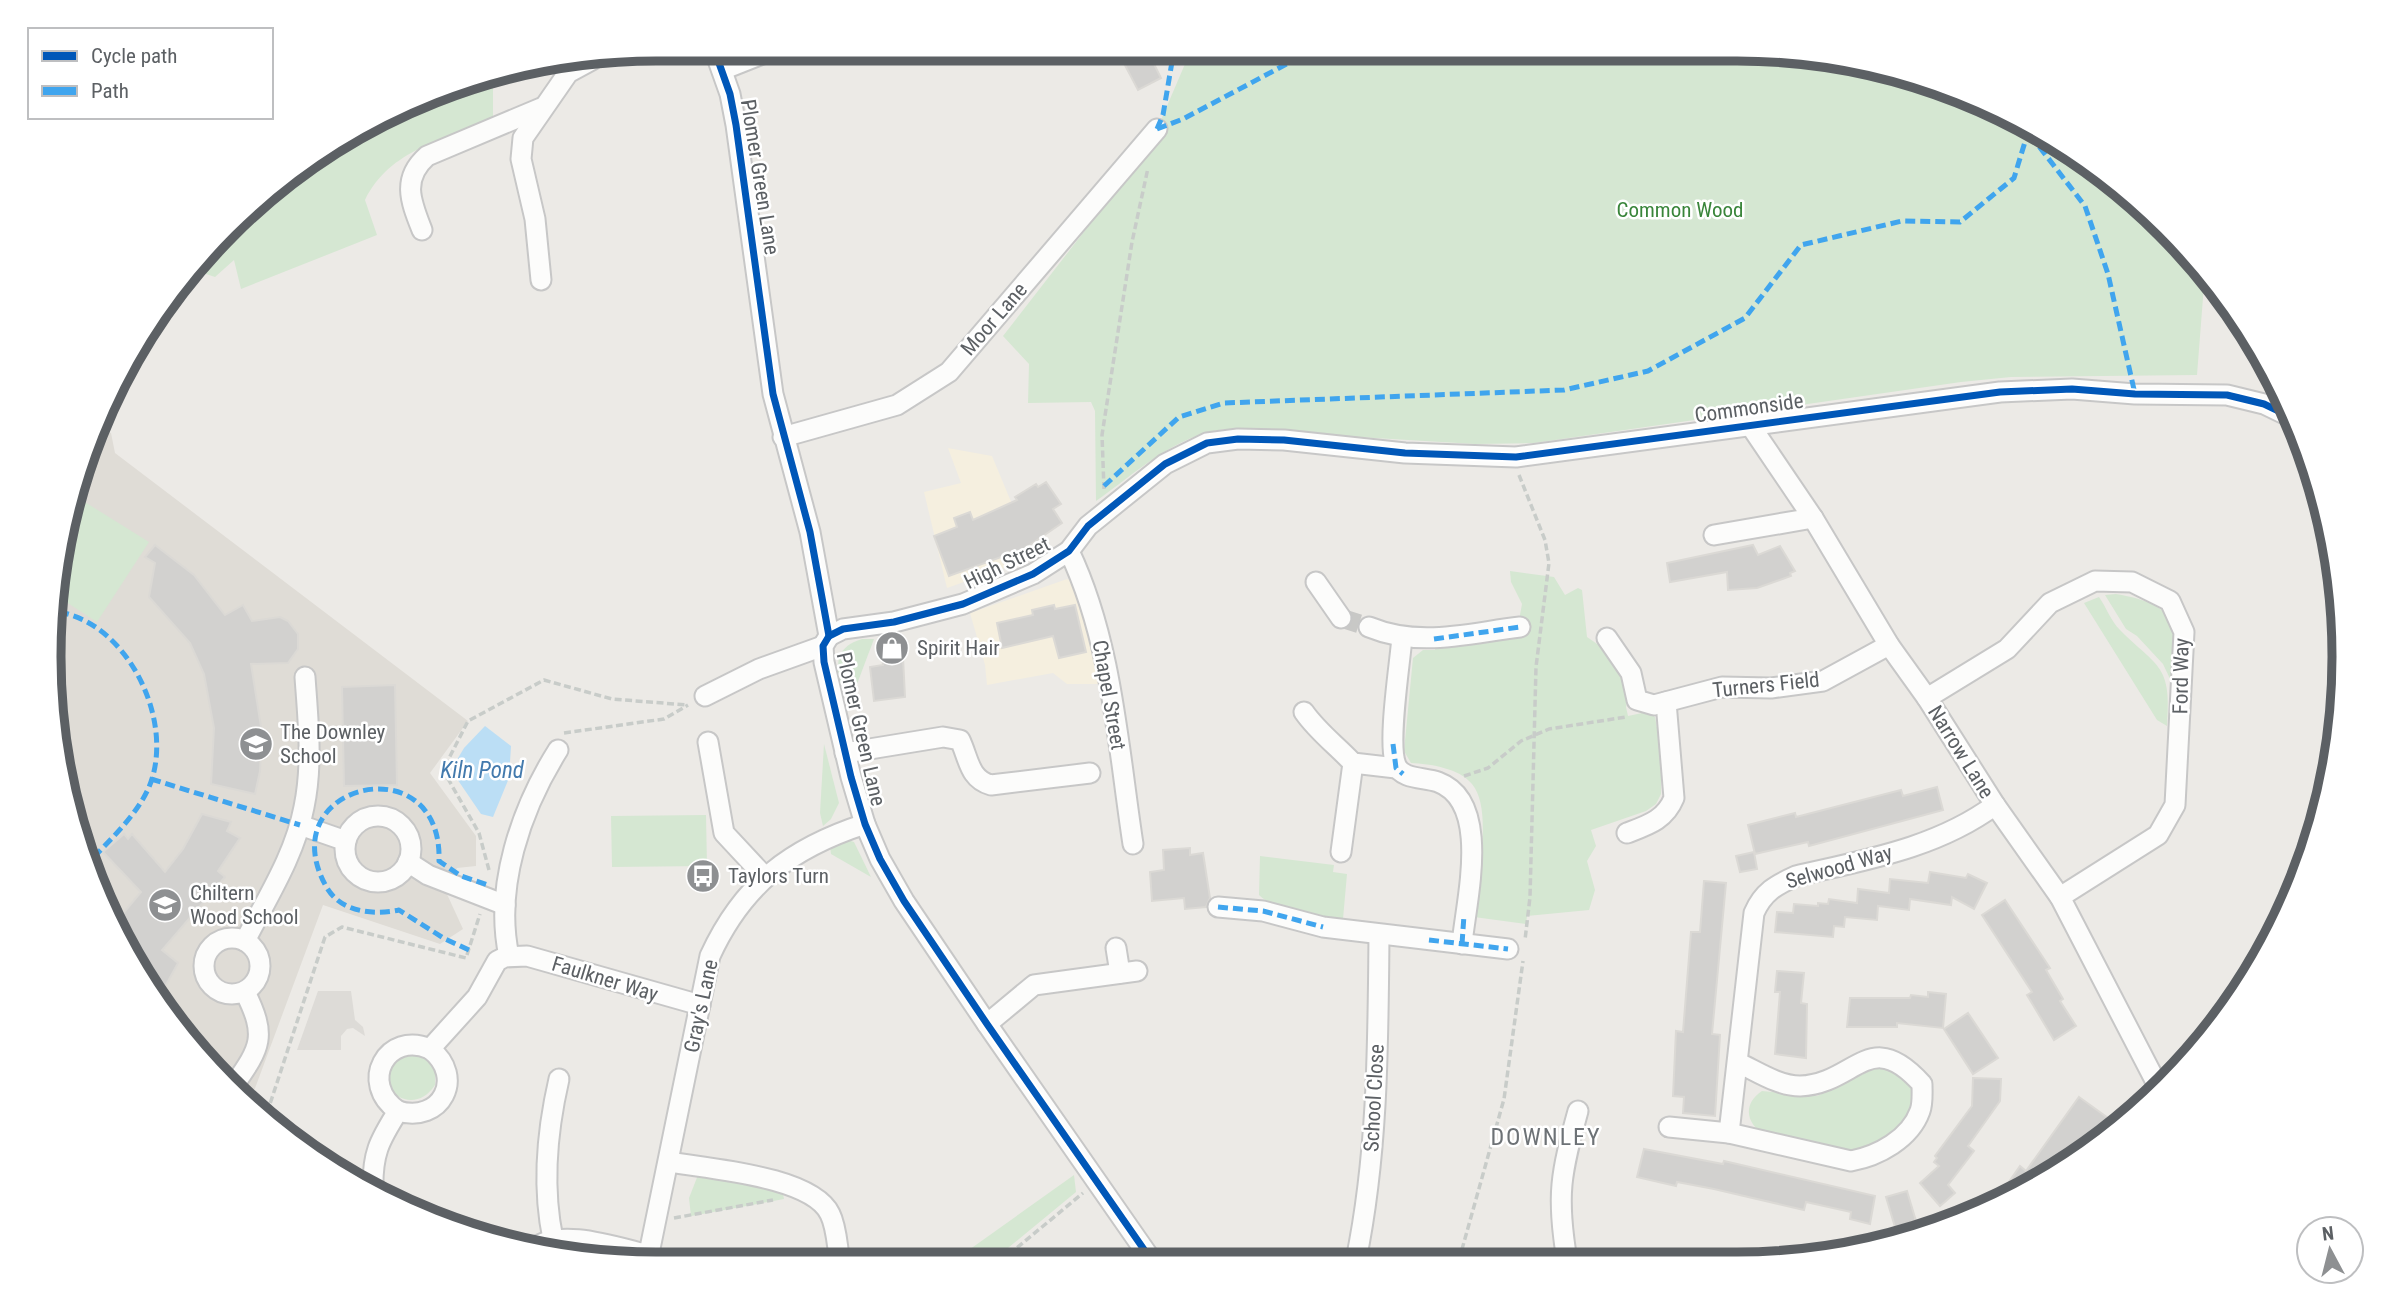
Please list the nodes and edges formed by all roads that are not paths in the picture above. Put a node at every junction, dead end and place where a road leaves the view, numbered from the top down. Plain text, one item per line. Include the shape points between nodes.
1 (719, 61) edge
2 (745, 61) edge
3 (581, 66) edge
4 (722, 70) junction
5 (541, 108) junction
6 (1157, 129) dead end
7 (422, 230) dead end
8 (541, 280) dead end
9 (2278, 411) edge
10 (1750, 425) junction
11 (783, 437) junction
12 (1207, 443) joint
13 (1813, 518) junction
14 (1714, 535) dead end
15 (1069, 551) junction
16 (1316, 582) dead end
17 (1341, 618) tunnel mouth
18 (1520, 627) dead end
19 (1371, 628) tunnel mouth
20 (1402, 638) junction
21 (1607, 638) dead end
22 (826, 641) junction
23 (1889, 645) junction
24 (304, 677) dead end
25 (1927, 698) junction
26 (696, 700) road end
27 (1652, 703) junction
28 (1304, 712) dead end
29 (708, 741) dead end
30 (558, 750) dead end
31 (845, 753) junction
32 (1353, 764) junction
33 (1396, 768) junction
34 (1090, 773) dead end
35 (1994, 805) junction
36 (865, 824) junction
37 (300, 825) junction
38 (1627, 833) dead end
39 (346, 841) junction
40 (1133, 844) dead end
41 (1341, 852) dead end
42 (408, 862) junction
43 (765, 877) junction
44 (2060, 897) junction
45 (505, 905) junction
46 (1218, 907) dead end
47 (1379, 935) junction
48 (245, 941) junction
49 (1462, 944) junction
50 (1116, 948) dead end
51 (1508, 949) dead end
52 (509, 957) junction
53 (244, 992) junction
54 (701, 1006) junction
55 (987, 1024) junction
56 (430, 1049) junction
57 (1739, 1063) junction
58 (238, 1079) edge
59 (559, 1079) dead end
60 (2154, 1080) edge
61 (398, 1111) junction
62 (1578, 1111) dead end
63 (1669, 1127) dead end
64 (1729, 1132) junction
65 (670, 1163) junction
66 (373, 1180) edge
67 (553, 1240) junction
68 (549, 1242) edge
69 (620, 1250) edge
70 (650, 1252) edge
71 (837, 1252) edge
72 (1146, 1252) edge
73 (1357, 1252) edge
74 (1566, 1252) edge

1 - 4 street, Plomer Green Lane
2 - 4 street
3 - 5 street via 568,73
4 - 11 street, Plomer Green Lane via 736,125 769,370
5 - 7 street via 419,163 408,196
5 - 8 street via 523,138 521,159 535,219
6 - 11 street, Moor Lane via 948,372 897,405
9 - 10 street, Commonside via 2227,395 2072,389 2000,392
10 - 12 street, Commonside via 1510,457 1405,453 1284,440
10 - 13 street, Narrow Lane
11 - 22 street, Plomer Green Lane via 810,532
12 - 15 street, High Street via 1166,464 1106,510
13 - 14 street
13 - 23 street, Narrow Lane
15 - 22 street, High Street via 1033,575 962,604 894,622 843,629
15 - 40 street, Chapel Street via 1085,584 1099,635
16 - 17 street
18 - 20 street via 1434,639
19 - 20 street
20 - 33 street via 1393,744
21 - 27 street
22 - 26 street, High Street
22 - 31 street, Plomer Green Lane
23 - 25 street, Narrow Lane
23 - 27 street, Turners Field via 1823,681 1771,688 1723,687
24 - 37 street via 310,752
25 - 35 street, Narrow Lane
25 - 44 street, Ford Way via 2007,649 2050,603 2095,581 2132,582 2170,601 2184,632 2175,805 2158,835
27 - 38 street via 1674,798 1656,821
28 - 32 street
29 - 43 street via 724,832
30 - 45 street via 529,802
31 - 34 street via 943,737 960,740 971,770 979,781 991,785
31 - 36 street, Plomer Green Lane
32 - 33 street
32 - 41 street
33 - 49 street via 1403,774 1443,783 1465,805 1471,850
35 - 44 street, Narrow Lane
35 - 57 street, Selwood Way via 1938,838 1796,877 1775,886 1760,900 1751,924
36 - 43 street, Gray's Lane via 815,842
36 - 55 street, Plomer Green Lane via 904,901
37 - 39 street
37 - 48 street
39 - 42 street via 347,860 358,876 367,880 395,877
39 - 42 street via 362,820 388,818 408,836
42 - 45 street via 428,875
43 - 54 street, Gray's Lane via 724,925 710,956
44 - 60 street, Narrow Lane
45 - 52 street
46 - 47 street via 1263,911 1323,928
47 - 49 street
47 - 73 street, School Close via 1378,1058 1370,1171
48 - 53 street via 260,962 257,980
48 - 53 street via 226,938 217,942 209,948 203,966 216,991
49 - 51 street
50 - 55 street via 1128,972 1034,985
52 - 54 street, Faulkner Way via 539,959
52 - 56 street via 497,961 477,997
53 - 58 street via 261,1034 256,1055
54 - 65 street, Gray's Lane
55 - 72 street, Plomer Green Lane
56 - 61 street via 447,1072 442,1099 418,1114
56 - 61 street via 400,1047 384,1060 378,1084
57 - 64 street, Selwood Way
57 - 64 street via 1776,1082 1798,1086 1821,1083 1870,1058 1889,1058 1905,1065 1922,1084 1921,1110 1891,1147 1851,1161
59 - 67 street via 548,1144 547,1205
61 - 66 street via 374,1156
62 - 74 street via 1559,1198
63 - 64 street
65 - 70 street, Gray's Lane
65 - 71 street via 795,1187 830,1212
67 - 68 street
67 - 69 street via 594,1242

